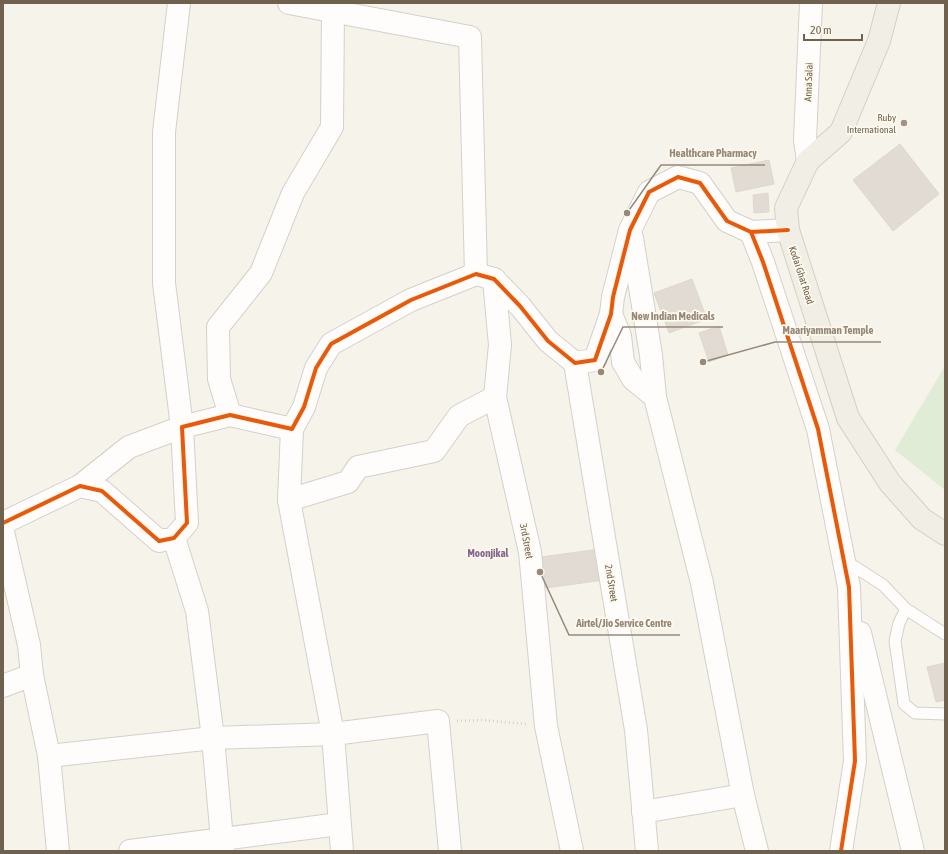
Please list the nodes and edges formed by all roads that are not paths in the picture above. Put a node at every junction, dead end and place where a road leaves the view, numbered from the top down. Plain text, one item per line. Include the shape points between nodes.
1 (179, 3) edge
2 (289, 3) edge
3 (811, 3) edge
4 (889, 3) edge
5 (333, 11) junction
6 (808, 161) junction
7 (630, 230) junction
8 (788, 230) junction
9 (751, 232) junction
10 (485, 277) junction
11 (611, 314) junction
12 (575, 363) junction
13 (496, 397) junction
14 (655, 397) junction
15 (230, 415) junction
16 (182, 427) junction
17 (292, 429) junction
18 (80, 486) junction
19 (289, 500) junction
20 (3, 523) edge
21 (3, 532) edge
22 (945, 534) edge
23 (174, 538) junction
24 (844, 560) junction
25 (849, 587) junction
26 (906, 609) junction
27 (945, 634) edge
28 (32, 675) junction
29 (3, 686) edge
30 (945, 714) edge
31 (333, 734) junction
32 (213, 738) junction
33 (49, 756) junction
34 (743, 795) junction
35 (643, 812) junction
36 (339, 824) junction
37 (222, 845) edge
38 (58, 851) edge
39 (130, 851) edge
40 (342, 851) edge
41 (450, 851) edge
42 (572, 851) edge
43 (647, 851) edge
44 (757, 851) edge
45 (841, 851) edge
46 (914, 851) edge

1 - 16 street via 164,132 164,283
2 - 5 street
3 - 6 street, Anna Salai via 805,140
4 - 6 main road, Kodai Ghat Road via 879,41 842,132
5 - 10 street, 3rd Street via 470,37
5 - 15 street via 332,126 293,193 260,273 218,327 219,379
6 - 8 main road, Kodai Ghat Road via 786,208
7 - 9 street via 649,192 678,177 700,183 727,221
7 - 11 street via 612,297
7 - 14 street via 651,355
8 - 9 street
8 - 22 main road, Kodai Ghat Road via 848,418 890,483 922,519
9 - 24 street via 818,429
10 - 12 street via 520,306 548,341
10 - 13 street, 3rd Street via 500,345
10 - 17 street via 411,300 331,344 316,368 304,407
11 - 12 street via 595,360
11 - 14 street via 620,336 623,362 633,379
12 - 35 street, 2nd Street via 636,730
13 - 19 street via 459,416 434,452 358,467 348,482
13 - 42 street, 3rd Street via 530,552 546,726
14 - 34 street via 702,583
15 - 16 street
15 - 17 street
16 - 18 street via 129,447
16 - 23 street via 188,523
17 - 19 street
18 - 20 street
18 - 23 street via 102,491 159,541
19 - 31 street
21 - 28 street via 29,645
23 - 32 street via 197,611
24 - 25 street
24 - 26 lane via 883,585
25 - 45 street via 855,762
25 - 46 street
26 - 27 lane
26 - 30 lane via 899,623 895,641 904,704 915,713
28 - 29 street
28 - 33 street
31 - 32 street
31 - 36 street
31 - 41 street via 438,721
32 - 33 street
32 - 37 street
33 - 38 street
34 - 35 street
34 - 44 street
35 - 43 street, 2nd Street
36 - 37 street
36 - 40 street
37 - 39 street

